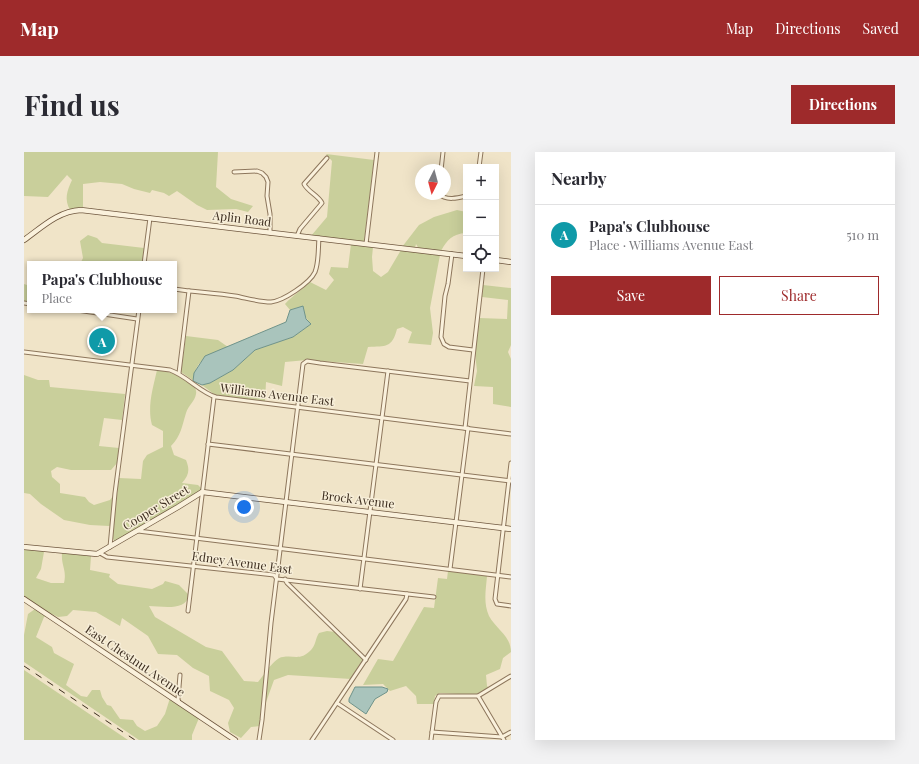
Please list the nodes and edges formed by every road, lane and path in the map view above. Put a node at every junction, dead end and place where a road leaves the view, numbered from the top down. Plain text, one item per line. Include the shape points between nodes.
1 (377, 152) edge
2 (443, 152) edge
3 (481, 152) edge
4 (327, 158) dead end
5 (442, 164) edge
6 (479, 164) edge
7 (234, 172) dead end
8 (463, 196) edge
9 (451, 198) edge
10 (150, 218) junction
11 (270, 233) junction
12 (297, 236) junction
13 (319, 238) junction
14 (24, 240) edge
15 (366, 244) junction
16 (452, 254) junction
17 (463, 256) edge
18 (499, 260) edge
19 (144, 261) edge
20 (511, 262) edge
21 (483, 272) edge
22 (177, 289) edge
23 (189, 291) junction
24 (97, 313) edge
25 (139, 313) edge
26 (138, 319) junction
27 (473, 350) junction
28 (24, 352) edge
29 (132, 365) junction
30 (388, 371) junction
31 (179, 373) junction
32 (470, 381) junction
33 (214, 396) junction
34 (298, 407) junction
35 (381, 418) junction
36 (466, 428) junction
37 (511, 434) edge
38 (208, 444) junction
39 (292, 455) junction
40 (511, 463) edge
41 (376, 465) junction
42 (462, 475) junction
43 (510, 481) edge
44 (202, 492) junction
45 (286, 502) junction
46 (370, 512) junction
47 (456, 523) junction
48 (503, 528) junction
49 (511, 529) edge
50 (138, 531) junction
51 (197, 538) junction
52 (24, 547) edge
53 (110, 547) junction
54 (281, 548) junction
55 (100, 553) junction
56 (364, 559) junction
57 (194, 566) junction
58 (450, 569) junction
59 (497, 575) junction
60 (511, 577) edge
61 (277, 578) junction
62 (285, 579) junction
63 (360, 588) junction
64 (407, 594) junction
65 (434, 597) dead end
66 (24, 600) edge
67 (511, 606) edge
68 (188, 611) dead end
69 (366, 660) junction
70 (180, 675) dead end
71 (511, 676) edge
72 (478, 696) junction
73 (179, 702) junction
74 (337, 703) junction
75 (432, 732) junction
76 (511, 732) edge
77 (503, 738) edge
78 (235, 740) edge
79 (259, 740) edge
80 (312, 740) edge
81 (393, 740) edge
82 (431, 740) edge

1 - 15 street
2 - 5 street
3 - 6 street
4 - 12 street via 304,184 322,203
7 - 11 street via 257,171 266,177
8 - 9 street
10 - 11 street, Aplin Road
10 - 14 street, Aplin Road via 75,210 58,216
10 - 19 street
11 - 12 street, Aplin Road
12 - 13 street, Aplin Road
13 - 15 street, Aplin Road
13 - 23 street via 316,270 313,276 289,295 274,301 265,301
15 - 16 street, Aplin Road
16 - 17 street, Aplin Road
16 - 27 street via 441,337 444,344 449,347
18 - 20 street
21 - 27 street
22 - 23 street
23 - 31 street
24 - 26 street
25 - 26 street
26 - 29 street
27 - 32 street
28 - 29 street, Williams Avenue East
29 - 31 street, Williams Avenue East
29 - 53 street
30 - 32 street
30 - 34 street via 305,362
30 - 35 street
31 - 33 street, Williams Avenue East
32 - 36 street
33 - 34 street, Williams Avenue East
33 - 38 street, Cooper Street
34 - 35 street, Williams Avenue East
34 - 39 street
35 - 36 street, Williams Avenue East
35 - 41 street
36 - 37 street, Williams Avenue East
36 - 42 street
38 - 39 street
38 - 44 street, Cooper Street
39 - 41 street
39 - 45 street
40 - 43 street
41 - 42 street
41 - 46 street
42 - 43 street
42 - 47 street
43 - 48 street
44 - 45 street, Brock Avenue
44 - 50 street, Cooper Street
44 - 51 street
45 - 46 street, Brock Avenue
45 - 54 street
46 - 47 street, Brock Avenue
46 - 56 street
47 - 48 street, Brock Avenue
47 - 58 street
48 - 49 street, Brock Avenue
48 - 59 street
50 - 51 street
50 - 53 street, Cooper Street
51 - 54 street
51 - 57 street
52 - 55 street, Edney Avenue East via 93,555
53 - 55 street, Cooper Street
54 - 56 street
54 - 61 street
55 - 57 street, Edney Avenue East via 107,557
56 - 58 street
56 - 63 street
57 - 61 street, Edney Avenue East via 274,575
57 - 68 street
58 - 59 street
59 - 60 street
59 - 67 street via 495,602
61 - 62 street, Edney Avenue East
61 - 79 street
62 - 63 street, Edney Avenue East
62 - 69 street
63 - 64 street, Edney Avenue East
64 - 65 street, Edney Avenue East
64 - 69 street
66 - 73 street, East Chestnut Avenue
69 - 74 street
70 - 73 street
71 - 72 street
72 - 75 street via 440,695 437,699
72 - 77 street
73 - 78 street, East Chestnut Avenue
74 - 80 street
74 - 81 street
75 - 77 street
75 - 82 street
76 - 77 street

